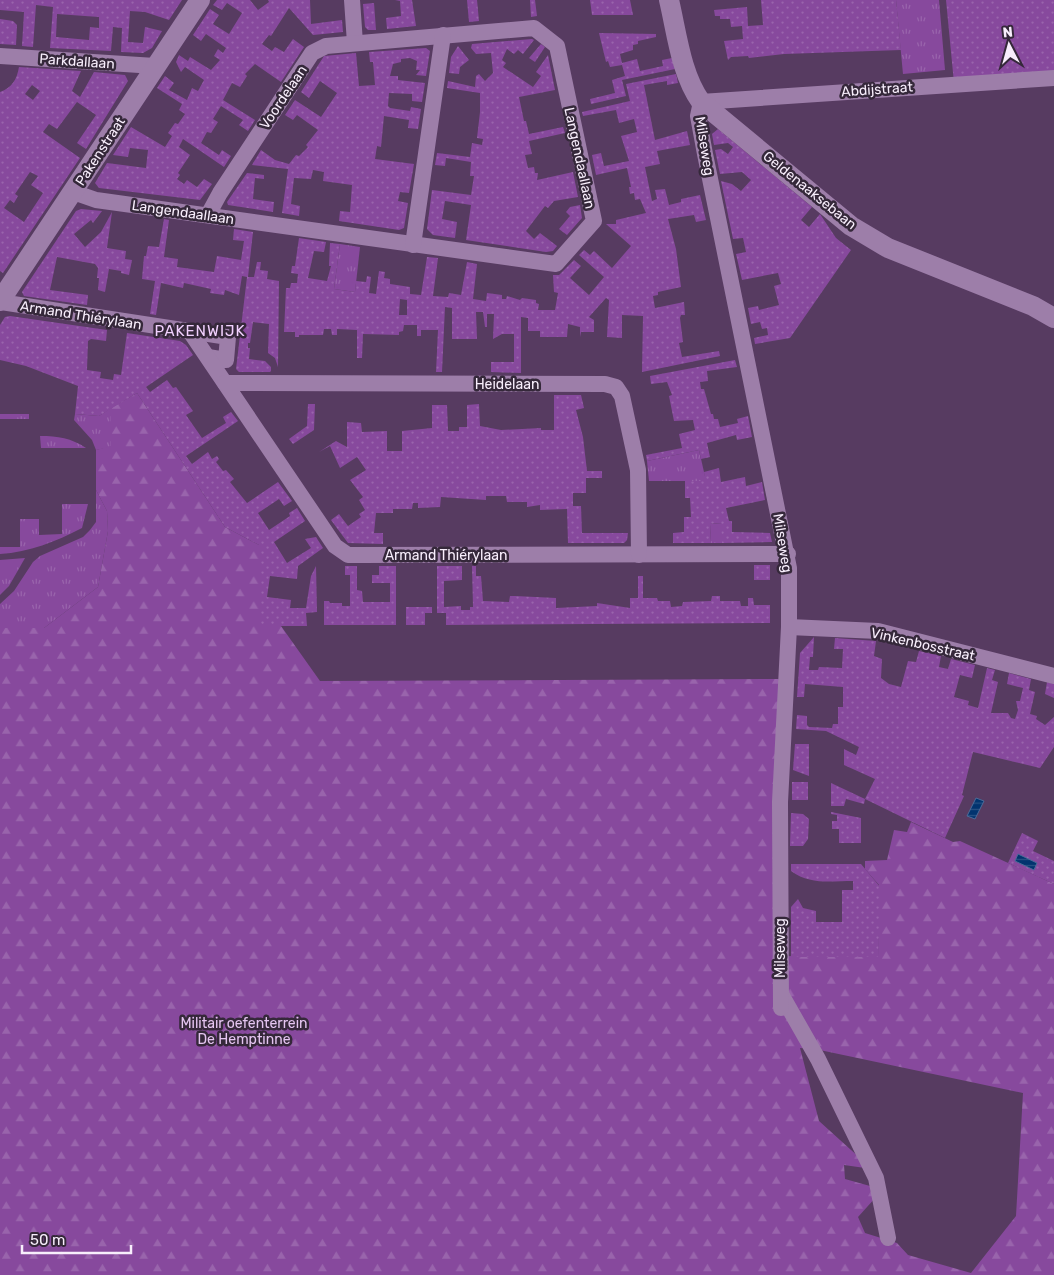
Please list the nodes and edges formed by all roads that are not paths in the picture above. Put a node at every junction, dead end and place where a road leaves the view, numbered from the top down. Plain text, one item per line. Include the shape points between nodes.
1 (200, 0) edge
2 (352, 0) edge
3 (669, 0) edge
4 (443, 35) junction
5 (355, 43) junction
6 (0, 56) edge
7 (155, 66) junction
8 (1054, 78) edge
9 (701, 102) junction
10 (72, 192) junction
11 (208, 215) junction
12 (413, 245) junction
13 (0, 302) edge
14 (1054, 318) edge
15 (191, 333) junction
16 (208, 357) junction
17 (225, 383) junction
18 (788, 554) junction
19 (639, 555) junction
20 (789, 626) junction
21 (1054, 676) edge
22 (888, 1238) dead end

1 - 7 street, Pakenstraat
2 - 5 street
3 - 9 street, Geldenaaksebaan via 685,69 692,90
4 - 5 street, Langendaallaan
4 - 12 street
4 - 12 street, Langendaallaan via 534,28 557,46 594,221 556,264
5 - 11 street, Voordelaan via 326,46 312,53
6 - 7 street, Parkdallaan
7 - 10 street, Pakenstraat
8 - 9 street, Abdijstraat
9 - 14 street, Geldenaaksebaan via 850,226 888,248 1033,306
9 - 18 street, Milseweg via 698,116 705,154
10 - 11 street, Langendaallaan via 96,200
10 - 13 street, Pakenstraat
11 - 12 street, Langendaallaan
13 - 15 street, Armand Thiérylaan
15 - 16 street, Armand Thiérylaan
15 - 16 street, Armand Thiérylaan via 228,337 226,360
16 - 17 street, Armand Thiérylaan
17 - 19 street, Armand Thiérylaan via 335,546 343,553
17 - 19 street, Heidelaan via 605,384 618,388 638,470
18 - 19 street, Armand Thiérylaan
18 - 20 street, Milseweg
20 - 21 street, Vinkenbosstraat via 878,631
20 - 22 street, Milseweg via 780,802 780,1000 818,1059 876,1178

